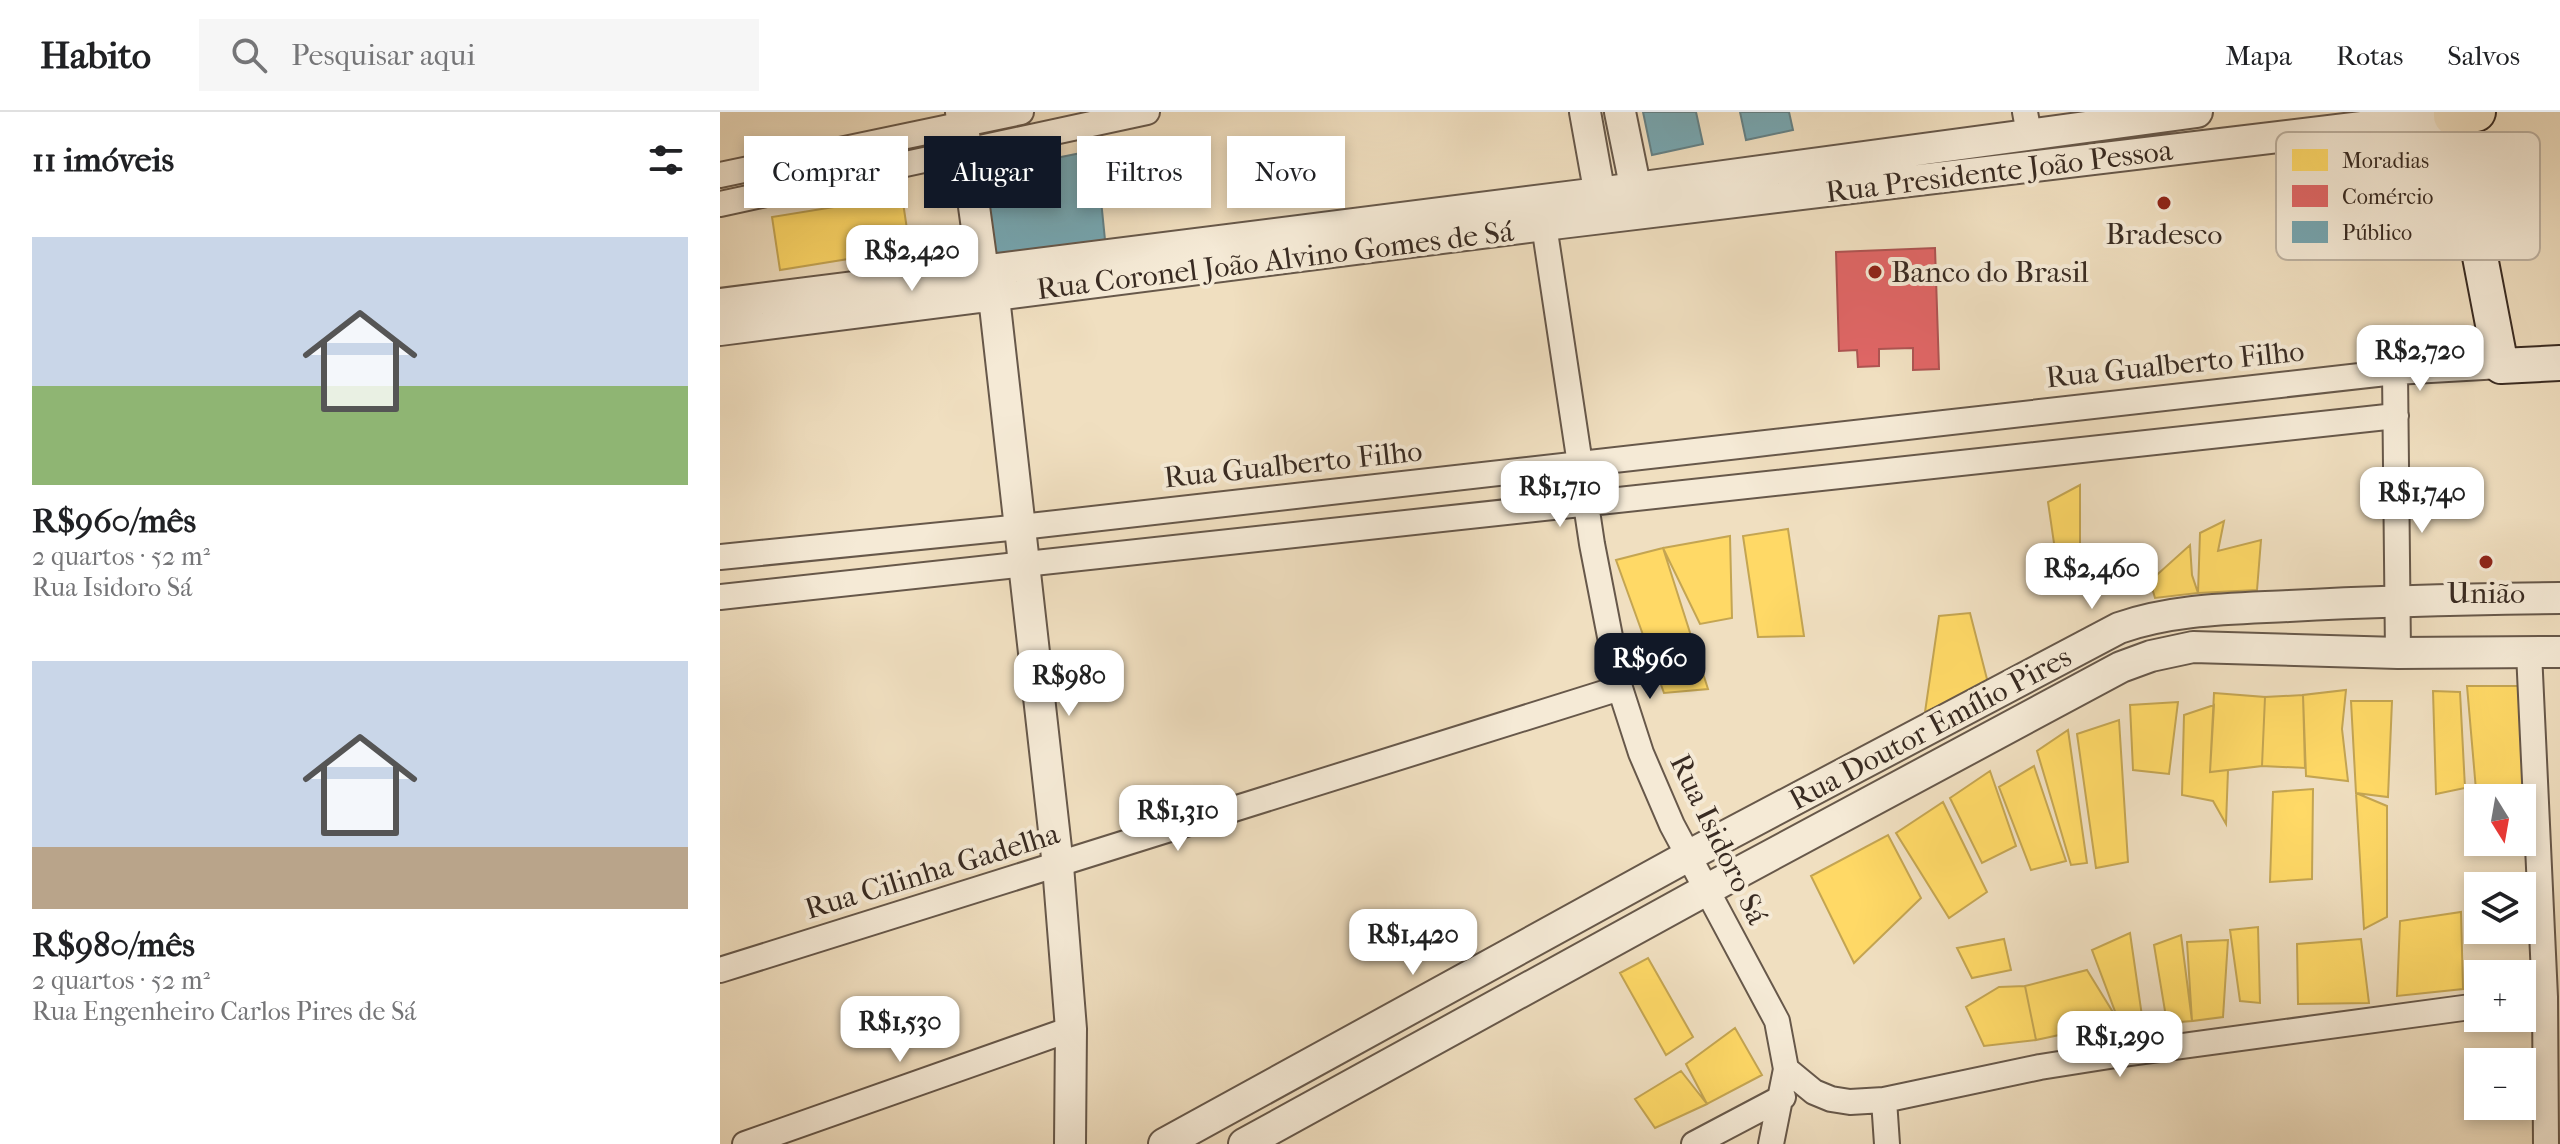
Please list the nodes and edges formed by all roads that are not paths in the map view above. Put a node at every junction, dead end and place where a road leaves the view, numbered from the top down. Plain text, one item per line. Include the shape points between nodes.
1 (1021, 112) edge
2 (1147, 112) edge
3 (1585, 112) edge
4 (1620, 112) edge
5 (2197, 112) edge
6 (2461, 113) edge
7 (2027, 123) edge
8 (963, 130) edge
9 (2281, 132) edge
10 (2276, 133) edge
11 (720, 175) edge
12 (1638, 200) junction
13 (720, 204) edge
14 (1601, 206) junction
15 (1538, 213) junction
16 (2484, 260) edge
17 (997, 283) junction
18 (720, 304) edge
19 (800, 307) junction
20 (720, 330) edge
21 (2560, 363) edge
22 (2501, 366) junction
23 (2395, 372) junction
24 (2396, 416) junction
25 (1580, 463) junction
26 (1328, 492) junction
27 (1586, 502) junction
28 (1021, 527) junction
29 (1329, 530) junction
30 (720, 557) edge
31 (1024, 564) junction
32 (720, 597) edge
33 (2560, 598) edge
34 (2400, 600) junction
35 (2529, 652) junction
36 (2560, 652) edge
37 (2398, 653) junction
38 (1620, 688) junction
39 (1688, 856) junction
40 (1058, 866) junction
41 (1706, 890) junction
42 (2533, 960) edge
43 (720, 970) edge
44 (2464, 1008) edge
45 (2536, 1008) edge
46 (1071, 1029) junction
47 (1786, 1069) junction
48 (2552, 1090) edge
49 (1783, 1097) junction
50 (1884, 1100) junction
51 (745, 1144) edge
52 (1070, 1144) edge
53 (1164, 1144) edge
54 (1244, 1144) edge
55 (1694, 1144) edge
56 (1771, 1144) edge
57 (1887, 1144) edge
58 (2546, 1144) edge

1 - 8 street
2 - 8 street
3 - 14 street
4 - 12 street
5 - 7 street, Rua Presidente João Pessoa
6 - 9 street, Rua Presidente João Pessoa
7 - 12 street, Rua Presidente João Pessoa
8 - 11 street
8 - 13 street
8 - 17 street
10 - 12 street, Rua Presidente João Pessoa
12 - 14 street, Rua Presidente João Pessoa
14 - 15 street, Rua Presidente João Pessoa
15 - 17 street, Rua Coronel João Alvino Gomes de Sá
15 - 25 street, Rua Isidoro Sá
16 - 22 main road
17 - 19 street, Rua Coronel João Alvino Gomes de Sá
17 - 28 street
18 - 19 street, Rua Coronel João Alvino Gomes de Sá
19 - 20 street, Rua Coronel João Alvino Gomes de Sá
21 - 22 main road
22 - 23 street, Rua Gualberto Filho
23 - 24 street
23 - 25 street, Rua Gualberto Filho
24 - 27 street
24 - 34 street
25 - 26 street, Rua Gualberto Filho
25 - 27 street, Rua Isidoro Sá
26 - 28 street, Rua Gualberto Filho
26 - 29 street
27 - 29 street
27 - 38 street, Rua Isidoro Sá
28 - 30 street, Rua Gualberto Filho
28 - 31 street
29 - 31 street
31 - 32 street
31 - 40 street
33 - 34 street, Rua Doutor Emílio Pires
34 - 37 street
34 - 39 street, Rua Doutor Emílio Pires via 2173,613 2129,625
35 - 36 street, Rua Doutor Emílio Pires
35 - 37 street, Rua Doutor Emílio Pires
35 - 42 street
37 - 41 street, Rua Doutor Emílio Pires via 2193,647 2151,656 2121,667
38 - 39 street, Rua Isidoro Sá via 1641,753
38 - 40 street, Rua Cilinha Gadelha
39 - 41 street, Rua Isidoro Sá
39 - 53 street, Rua Doutor Emílio Pires
40 - 43 street, Rua Cilinha Gadelha
40 - 46 street
41 - 47 street, Rua Isidoro Sá via 1777,1021
41 - 54 street, Rua Doutor Emílio Pires
44 - 50 street via 2056,1065
45 - 48 street
46 - 51 street
46 - 52 street
47 - 49 street, Rua Isidoro Sá
47 - 50 street via 1831,1099
48 - 58 street
49 - 55 street
49 - 56 street, Rua Isidoro Sá
50 - 57 street

